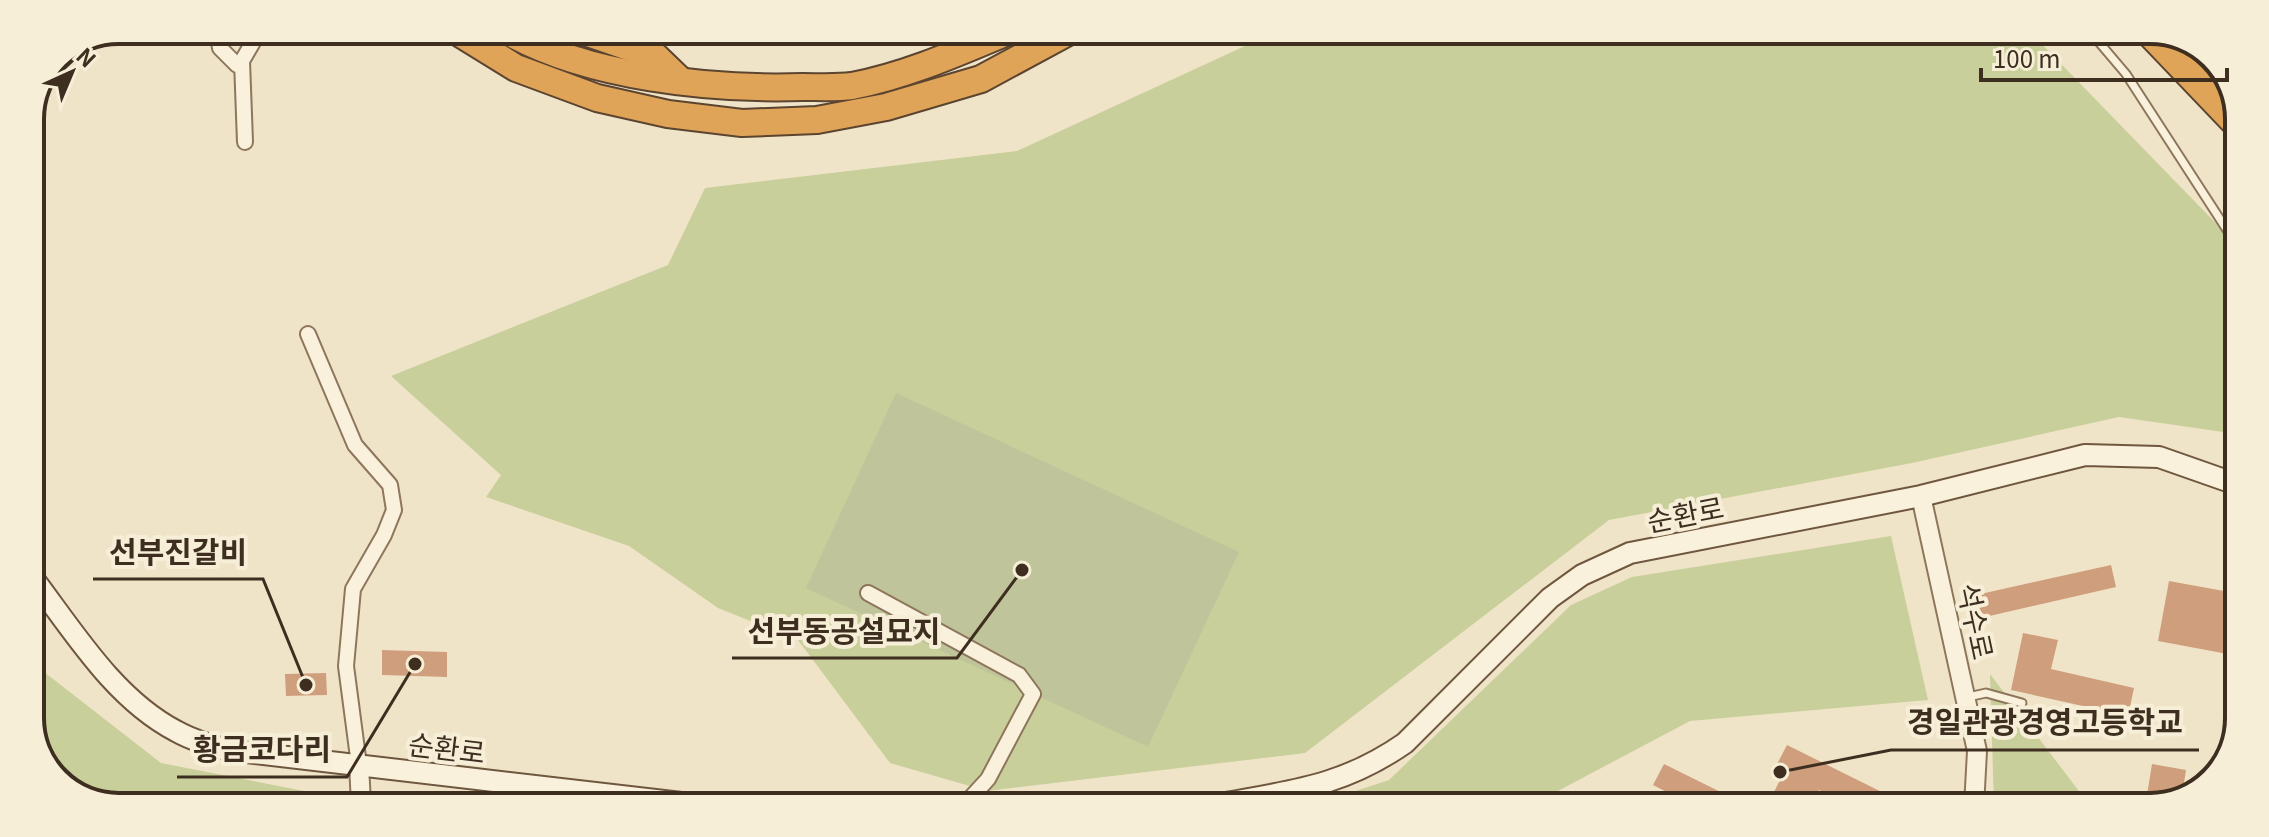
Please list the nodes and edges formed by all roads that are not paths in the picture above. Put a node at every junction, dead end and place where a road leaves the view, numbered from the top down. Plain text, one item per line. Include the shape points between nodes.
1 (219, 44) edge
2 (252, 44) edge
3 (477, 44) edge
4 (531, 44) edge
5 (620, 44) edge
6 (979, 44) edge
7 (1046, 44) edge
8 (2100, 44) edge
9 (2161, 45) edge
10 (237, 65) dead end
11 (681, 81) junction
12 (2225, 112) edge
13 (245, 142) dead end
14 (2225, 227) edge
15 (308, 334) dead end
16 (2225, 480) edge
17 (1921, 496) junction
18 (44, 592) edge
19 (868, 593) dead end
20 (1965, 697) junction
21 (2022, 703) dead end
22 (359, 765) junction
23 (360, 793) edge
24 (597, 793) edge
25 (975, 793) edge
26 (1277, 793) edge
27 (1975, 793) edge

1 - 10 street
2 - 13 street via 242,61
3 - 7 highway via 516,68 597,98 742,123 817,120 886,107 981,79
4 - 11 highway via 601,66
5 - 11 highway via 655,56
6 - 11 highway via 850,86 752,89
8 - 14 lane via 2126,74
9 - 12 highway
15 - 22 street via 355,445 390,485 394,510 353,589 346,666
16 - 17 main road, 순환로 via 2159,457 2085,455
17 - 20 street, 석수로
17 - 26 main road, 순환로 via 1630,553 1582,575 1550,598 1384,758 1327,783
18 - 22 main road, 순환로 via 115,682 174,731 228,750
19 - 25 street via 1019,675 1033,694 988,779
20 - 21 lane via 1986,693
20 - 27 street, 석수로 via 1977,751
22 - 23 street
22 - 24 main road, 순환로

